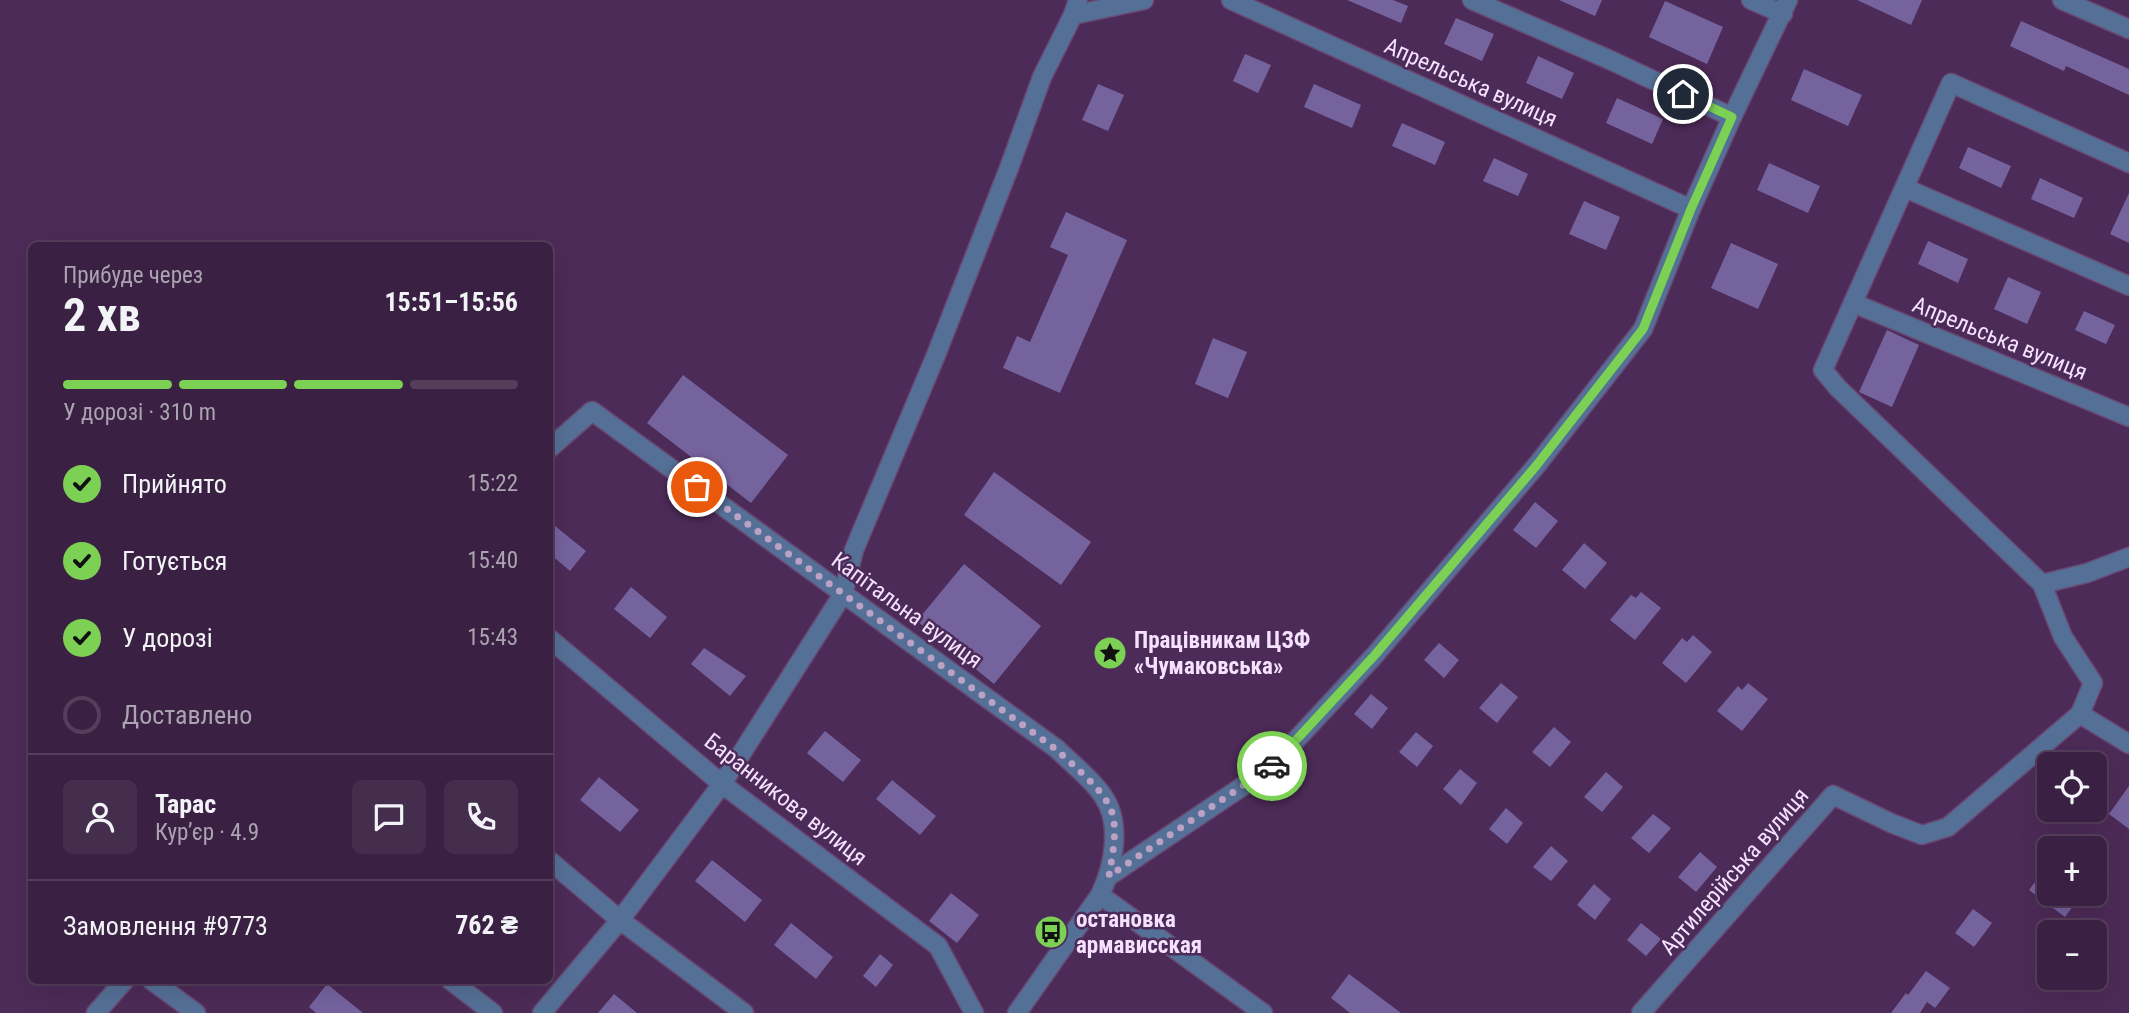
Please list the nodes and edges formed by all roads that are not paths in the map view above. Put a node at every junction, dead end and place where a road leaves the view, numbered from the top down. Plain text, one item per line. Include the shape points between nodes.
1 (1144, 0) edge
2 (1231, 0) edge
3 (1472, 0) edge
4 (1751, 0) edge
5 (2062, 0) edge
6 (1075, 7) edge
7 (1786, 7) edge
8 (2129, 29) edge
9 (1732, 117) junction
10 (2129, 163) edge
11 (1905, 188) junction
12 (1691, 209) junction
13 (2129, 286) edge
14 (1853, 303) junction
15 (2129, 417) edge
16 (553, 445) edge
17 (2129, 557) edge
18 (2042, 584) junction
19 (843, 594) junction
20 (553, 642) edge
21 (2080, 714) junction
22 (2129, 744) edge
23 (722, 784) junction
24 (553, 864) edge
25 (1109, 876) junction
26 (1100, 895) junction
27 (620, 920) junction
28 (121, 984) edge
29 (156, 984) edge
30 (455, 984) edge
31 (96, 1013) edge
32 (196, 1013) edge
33 (494, 1013) edge
34 (542, 1013) edge
35 (744, 1013) edge
36 (974, 1013) edge
37 (1017, 1013) edge
38 (1264, 1013) edge
39 (1641, 1013) edge

1 - 6 street
2 - 12 street, Апрельська вулиця
3 - 9 street
4 - 7 street
5 - 8 street
6 - 19 street via 1042,77 936,355 854,550
7 - 9 street
9 - 12 street
10 - 11 street via 1951,83
11 - 13 street
11 - 14 street
12 - 25 street via 1643,329 1536,466 1374,656 1270,768
14 - 15 street, Апрельська вулиця
14 - 18 street via 1823,370
16 - 19 street, Капітальна вулиця via 592,411
17 - 18 street
18 - 21 street via 2063,637 2093,683
19 - 23 street
19 - 25 street, Капітальна вулиця via 1057,750 1103,795 1113,815
20 - 23 street, Баранникова вулиця
21 - 22 street
21 - 39 street, Артилерійська вулиця via 1948,827 1922,835 1833,795
23 - 27 street
23 - 36 street, Баранникова вулиця via 938,946
24 - 27 street
25 - 26 street, Капітальна вулиця
26 - 37 street, Капітальна вулиця
26 - 38 street
27 - 34 street
27 - 35 street
28 - 31 street
29 - 32 street
30 - 33 street

